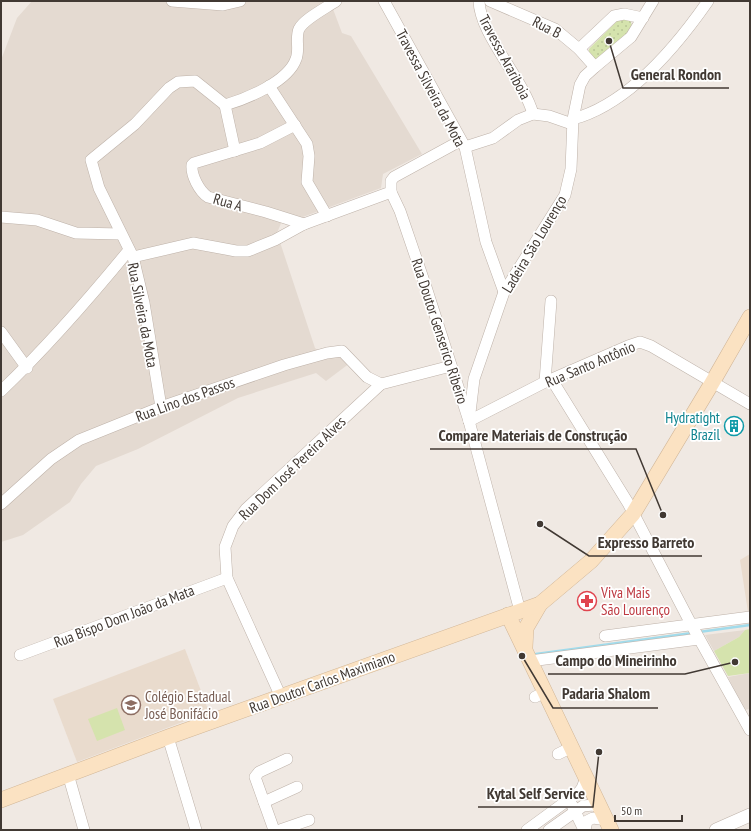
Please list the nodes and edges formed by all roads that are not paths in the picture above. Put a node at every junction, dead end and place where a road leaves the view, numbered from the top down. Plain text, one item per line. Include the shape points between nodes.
1 (172, 1) edge
2 (240, 1) edge
3 (336, 1) edge
4 (384, 1) edge
5 (479, 1) edge
6 (490, 1) edge
7 (653, 1) edge
8 (708, 1) edge
9 (643, 18) junction
10 (579, 49) junction
11 (595, 67) junction
12 (269, 86) junction
13 (225, 105) junction
14 (533, 114) junction
15 (572, 121) junction
16 (295, 125) junction
17 (463, 144) junction
18 (235, 151) junction
19 (391, 192) junction
20 (327, 216) junction
21 (1, 217) edge
22 (304, 224) junction
23 (121, 234) junction
24 (131, 254) junction
25 (504, 292) junction
26 (551, 301) dead end
27 (750, 317) edge
28 (1, 332) edge
29 (452, 366) junction
30 (27, 368) junction
31 (549, 381) junction
32 (712, 383) junction
33 (381, 384) junction
34 (1, 392) edge
35 (750, 404) edge
36 (161, 407) junction
37 (469, 421) junction
38 (1, 504) edge
39 (633, 514) junction
40 (227, 578) junction
41 (540, 604) junction
42 (514, 613) junction
43 (750, 617) edge
44 (691, 624) junction
45 (605, 636) dead end
46 (699, 639) junction
47 (20, 655) dead end
48 (528, 656) junction
49 (281, 697) junction
50 (750, 730) edge
51 (168, 737) junction
52 (287, 759) dead end
53 (68, 774) junction
54 (586, 778) junction
55 (297, 787) dead end
56 (569, 799) junction
57 (1, 800) edge
58 (264, 802) junction
59 (575, 811) junction
60 (750, 815) edge
61 (606, 819) edge
62 (309, 820) dead end
63 (84, 830) edge
64 (196, 830) edge
65 (274, 830) edge
66 (280, 830) edge
67 (528, 830) edge
68 (549, 830) edge
69 (584, 830) edge
70 (716, 830) edge

1 - 2 street via 223,5
3 - 12 street via 300,27 296,60 288,71
4 - 17 street, Travessa Silveira da Mota
5 - 14 street, Travessa Arariboia via 481,14 494,42 522,89
6 - 10 street, Rua B via 555,29
7 - 9 street, Ladeira São Lourenço
8 - 15 street via 682,36 643,76 611,103
9 - 10 street via 624,14 614,16
9 - 11 street, Ladeira São Lourenço via 631,37
10 - 11 street, Rua B
11 - 15 street, Ladeira São Lourenço via 580,85
12 - 13 street
12 - 16 street
13 - 18 street
13 - 23 street, Rua Silveira da Mota via 195,81 178,82 119,139 93,158 91,162 99,188
14 - 15 street
14 - 17 street via 518,120 486,142
15 - 25 street, Ladeira São Lourenço via 570,169 565,195
16 - 18 street, Rua A via 260,143
16 - 20 street via 309,151 307,182
17 - 19 street via 394,177 391,181
17 - 25 street, Travessa Silveira da Mota via 486,242
18 - 22 street, Rua A via 192,165 191,170 202,191 208,197
19 - 20 street
19 - 29 street, Rua Doutor Genserico Ribeiro via 400,211
20 - 22 street
21 - 23 street via 37,220 81,234
22 - 24 street via 248,251 193,243
23 - 24 street, Rua Silveira da Mota
24 - 30 street
24 - 36 street, Rua Silveira da Mota via 144,303
25 - 37 street, Ladeira São Lourenço via 474,379
26 - 31 street
27 - 32 main road
28 - 30 street
29 - 33 street, Rua Dom José Pereira Alves
29 - 37 street, Rua Doutor Genserico Ribeiro
30 - 34 street
31 - 32 street, Rua Santo Antônio via 640,342
31 - 37 street, Rua Santo Antônio
31 - 39 street
32 - 35 street, Rua Santo Antônio
32 - 39 main road
33 - 36 street, Rua Lino dos Passos via 368,377 345,352 338,351 284,364
33 - 40 street, Rua Dom José Pereira Alves via 246,509 232,526 225,547
36 - 38 street, Rua Lino dos Passos via 79,440 51,459
37 - 42 street, Rua Doutor Genserico Ribeiro
39 - 41 main road via 591,561
39 - 44 street
40 - 47 street, Rua Bispo Dom João da Mata
40 - 49 street, Rua Dom José Pereira Alves
41 - 42 main road, Rua Doutor Carlos Maximiano
41 - 48 main road via 526,628
42 - 48 main road, Rua Doutor Genserico Ribeiro
42 - 49 main road, Rua Doutor Carlos Maximiano
43 - 44 street
44 - 45 street
44 - 46 street
46 - 48 street
46 - 50 street
48 - 54 main road, Rua Doutor Genserico Ribeiro via 540,695 565,750
49 - 51 main road, Rua Doutor Carlos Maximiano
51 - 53 main road, Rua Doutor Carlos Maximiano
51 - 64 street
52 - 58 street via 259,772 255,777
53 - 57 main road, Rua Doutor Carlos Maximiano
53 - 63 street
54 - 56 street via 582,788
54 - 61 main road, Rua Doutor Genserico Ribeiro
55 - 58 street
56 - 59 street
56 - 67 street
58 - 65 street
59 - 61 street via 588,804
59 - 68 street
59 - 69 street
60 - 70 street
61 - 69 street via 593,818 587,821
62 - 66 street

